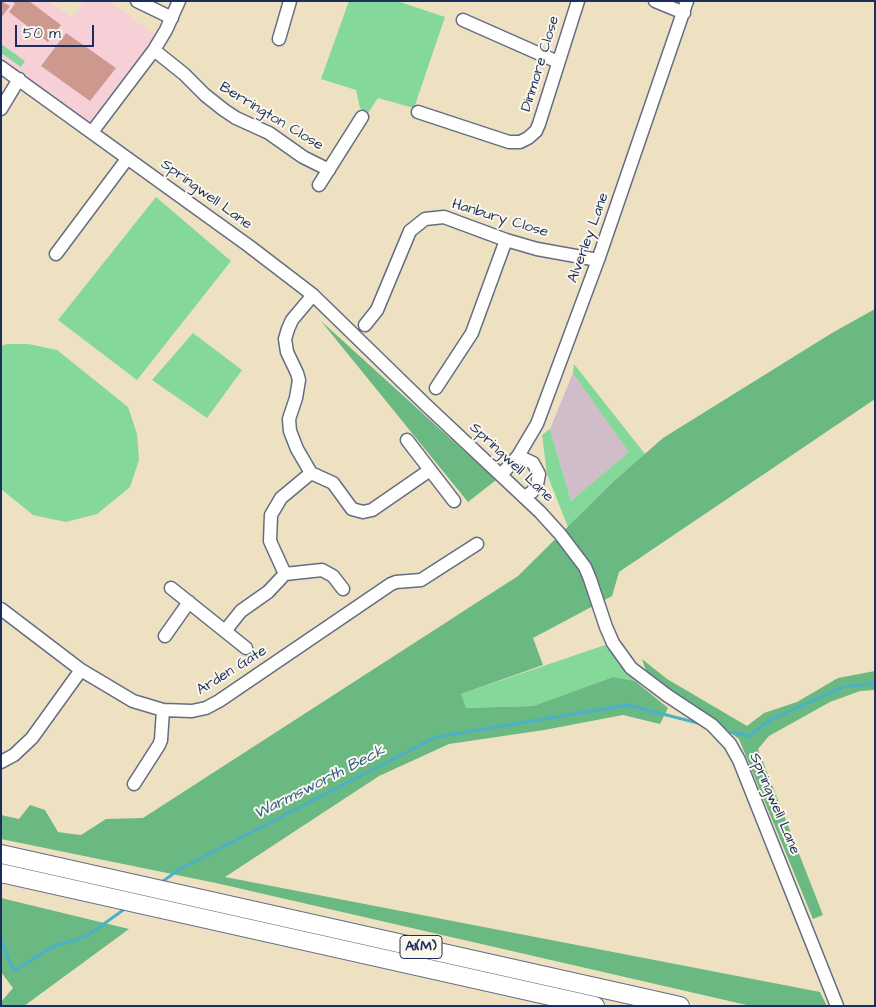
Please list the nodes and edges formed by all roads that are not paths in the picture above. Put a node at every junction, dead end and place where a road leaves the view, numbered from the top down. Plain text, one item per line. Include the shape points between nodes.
1 (137, 1) edge
2 (179, 1) edge
3 (290, 1) edge
4 (578, 1) edge
5 (655, 1) edge
6 (686, 7) edge
7 (172, 18) junction
8 (463, 20) dead end
9 (280, 39) dead end
10 (154, 50) junction
11 (558, 62) junction
12 (1, 67) edge
13 (19, 79) junction
14 (1, 109) edge
15 (418, 112) dead end
16 (362, 117) dead end
17 (92, 132) junction
18 (128, 159) junction
19 (329, 170) junction
20 (319, 185) dead end
21 (506, 240) junction
22 (56, 254) dead end
23 (598, 260) junction
24 (313, 295) junction
25 (366, 325) dead end
26 (436, 388) dead end
27 (407, 440) dead end
28 (518, 456) junction
29 (430, 470) junction
30 (311, 473) junction
31 (501, 475) junction
32 (524, 497) junction
33 (454, 500) dead end
34 (477, 544) dead end
35 (285, 574) junction
36 (172, 588) dead end
37 (343, 588) dead end
38 (189, 602) junction
39 (1, 609) edge
40 (225, 631) junction
41 (165, 636) dead end
42 (246, 648) dead end
43 (81, 670) junction
44 (163, 710) junction
45 (1, 762) edge
46 (134, 784) dead end
47 (1, 854) edge
48 (1, 873) edge
49 (594, 1006) edge
50 (680, 1006) edge
51 (837, 1006) edge

1 - 7 street
2 - 7 street
3 - 9 street
4 - 11 street, Dinmore Close
5 - 6 street
6 - 23 street, Alverley Lane
7 - 10 street
8 - 11 street
10 - 17 street
10 - 19 street, Berrington Close via 224,110
11 - 15 street, Dinmore Close via 536,131 520,142 508,142
12 - 13 street, Springwell Lane
13 - 14 street
13 - 17 street, Springwell Lane
16 - 19 street, Berrington Close
17 - 18 street, Springwell Lane
18 - 22 street
18 - 24 street, Springwell Lane
19 - 20 street, Berrington Close
21 - 23 street, Hanbury Close
21 - 25 street, Hanbury Close via 444,218 425,219 418,223 410,231 377,310
21 - 26 street via 472,334
23 - 28 street, Alverley Lane via 537,424
24 - 30 street via 292,320 285,339 299,380 289,419 290,431
24 - 31 street, Springwell Lane
27 - 29 street
28 - 31 street, Alverley Lane
28 - 32 street via 533,463 539,474 537,485
29 - 30 street via 372,510 362,512 352,509 332,483
29 - 33 street
30 - 35 street via 281,498 271,515 270,541
31 - 32 street, Springwell Lane
32 - 51 street, Springwell Lane via 578,556 590,579 613,643 631,668 712,725 730,744 748,780
34 - 44 street, Arden Gate via 421,580 391,584 206,708 192,712
35 - 37 street via 322,570 333,576
35 - 40 street via 268,592 241,612
36 - 38 street
38 - 40 street
38 - 41 street
39 - 43 street, Arden Gate
40 - 42 street
43 - 44 street, Arden Gate via 133,702
43 - 45 street via 32,738
44 - 46 street via 161,740
47 - 50 highway, A1(M)
48 - 49 highway, A1(M)

